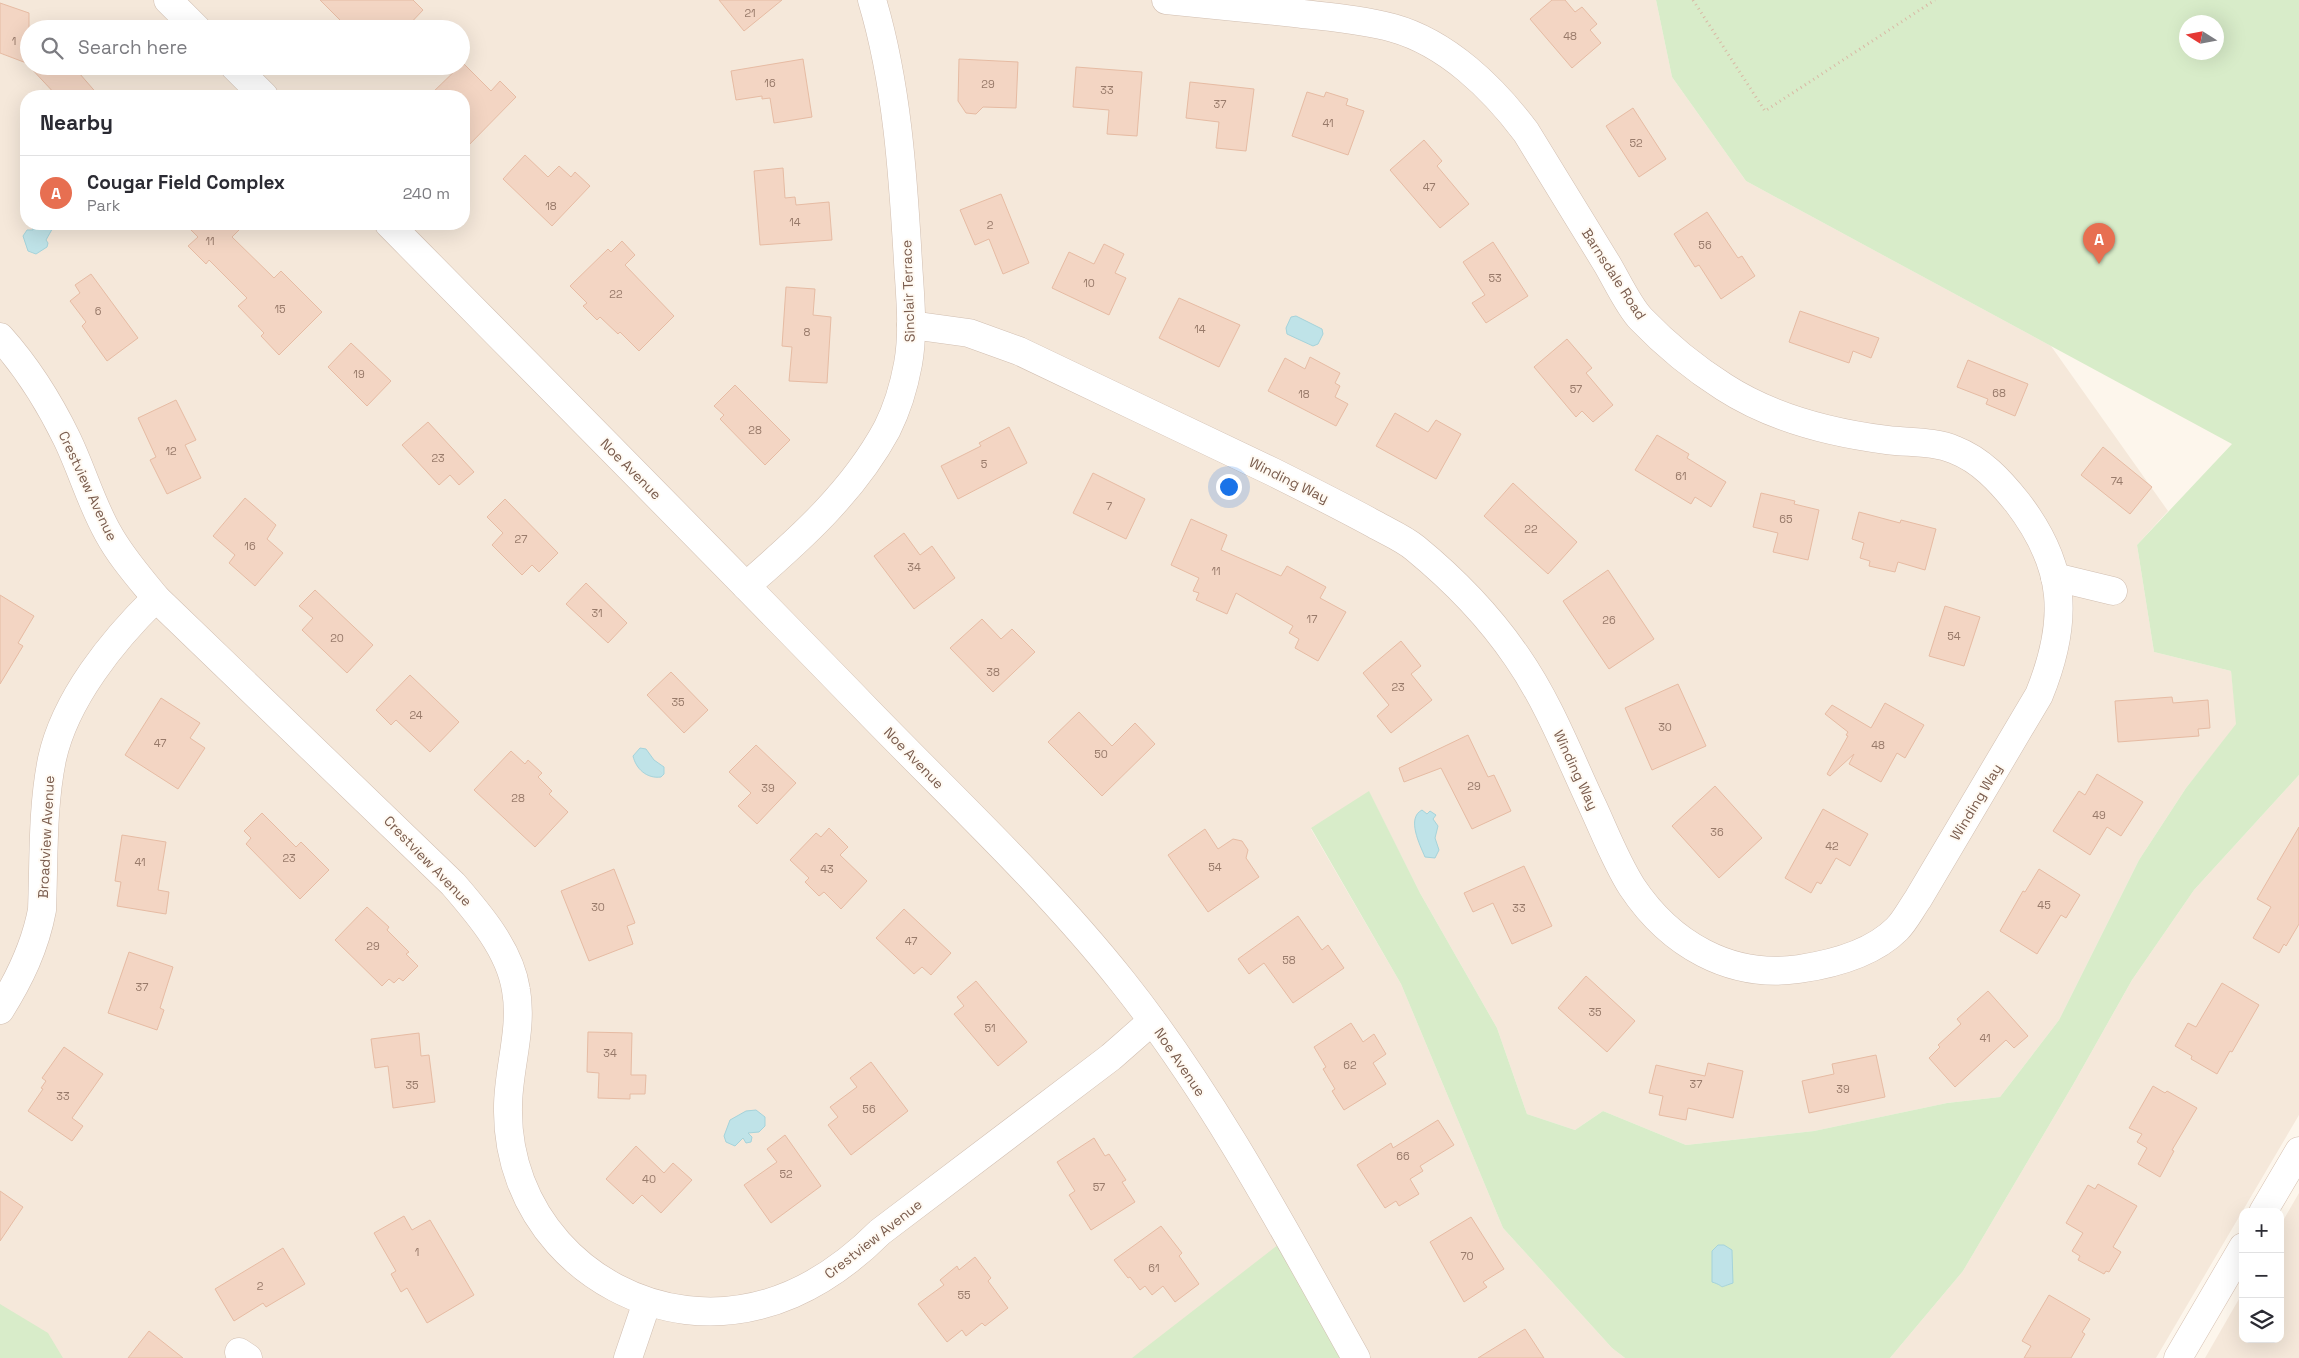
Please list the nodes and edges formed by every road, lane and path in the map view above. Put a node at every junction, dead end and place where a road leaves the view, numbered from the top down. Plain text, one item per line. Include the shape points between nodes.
1 (168, 0) edge
2 (872, 0) edge
3 (1166, 0) edge
4 (1693, 0) edge
5 (1935, 0) edge
6 (188, 20) edge
7 (243, 75) edge
8 (258, 90) edge
9 (395, 230) edge
10 (911, 324) junction
11 (0, 337) edge
12 (2056, 577) junction
13 (746, 586) junction
14 (2113, 591) dead end
15 (156, 598) junction
16 (0, 1010) edge
17 (1152, 1021) junction
18 (2299, 1151) edge
19 (2265, 1208) edge
20 (2239, 1253) edge
21 (647, 1302) junction
22 (628, 1358) edge
23 (1356, 1358) edge
24 (2178, 1358) edge

1 - 6 street
2 - 10 street, Sinclair Terrace via 884,41 898,142
3 - 12 street, Barnsdale Road via 1338,18 1394,28 1455,59 1506,105 1526,132 1640,318 1684,359 1725,388 1804,423 1887,440 1938,444 1970,457 1984,466 2008,491 2028,518 2046,547
4 - 5 path via 1765,111
7 - 8 street
9 - 13 street, Noe Avenue
10 - 12 street, Winding Way via 968,333 1019,351 1331,500 1412,545 1451,578 1517,657 1544,700 1615,856 1651,913 1690,947 1737,967 1788,971 1822,966 1870,948 1898,928 2039,695 2052,664 2058,630
10 - 13 street, Sinclair Terrace via 908,363 900,396 888,428 870,457 810,529
11 - 15 street, Crestview Avenue via 43,394 108,533
12 - 14 street
13 - 17 street, Noe Avenue via 1067,916
15 - 16 street, Broadview Avenue via 106,651 64,725 52,757 47,791 39,927 29,959
15 - 21 street, Crestview Avenue via 453,884 478,914 497,942 512,973 516,990 518,1024 508,1108 510,1142 518,1176 532,1207 562,1248 588,1271 616,1289
17 - 21 street, Crestview Avenue via 1111,1057 880,1232 856,1256 828,1276 798,1292 732,1310 698,1311
17 - 23 street, Noe Avenue via 1201,1092
18 - 19 street
20 - 24 street
21 - 22 street

